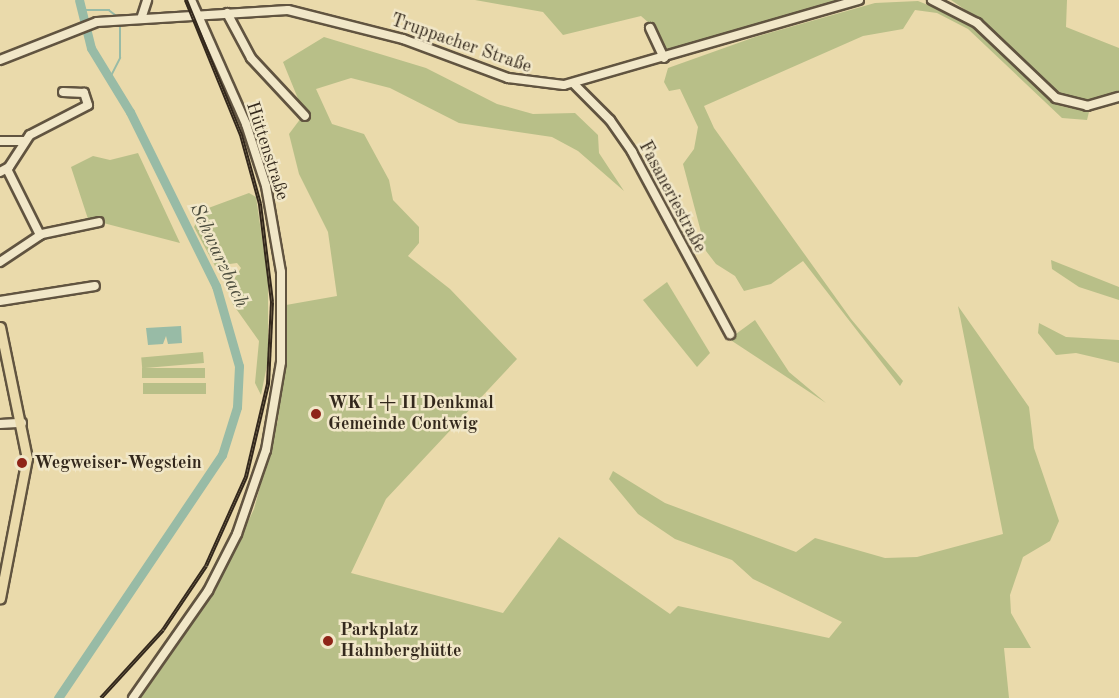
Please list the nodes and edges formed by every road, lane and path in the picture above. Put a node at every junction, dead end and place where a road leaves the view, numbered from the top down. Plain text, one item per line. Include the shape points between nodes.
1 (147, 0) edge
2 (191, 0) edge
3 (860, 0) edge
4 (932, 0) edge
5 (227, 14) junction
6 (198, 16) junction
7 (141, 19) junction
8 (650, 28) dead end
9 (664, 58) junction
10 (0, 60) edge
11 (574, 84) junction
12 (63, 92) dead end
13 (1119, 97) edge
14 (305, 116) dead end
15 (0, 141) edge
16 (24, 141) junction
17 (3, 171) edge
18 (99, 222) dead end
19 (40, 235) junction
20 (0, 262) edge
21 (95, 286) dead end
22 (0, 301) edge
23 (0, 327) edge
24 (730, 334) dead end
25 (22, 423) junction
26 (0, 424) edge
27 (0, 598) edge
28 (133, 698) edge

1 - 7 street
2 - 6 street, Hüttenstraße
3 - 9 street, Truppacher Straße
4 - 13 street via 977,23 1064,102 1087,106
5 - 6 street, Truppacher Straße
5 - 11 street, Truppacher Straße via 308,12 404,39 508,78
5 - 14 street via 251,58
6 - 7 street, Truppacher Straße
6 - 28 street, Hüttenstraße via 259,162 273,217 282,302 274,416 252,495 208,591
7 - 10 street, Truppacher Straße via 79,26
8 - 9 street
9 - 11 street, Truppacher Straße
11 - 24 street, Fasaneriestraße via 628,146
12 - 16 street via 84,93 88,105
15 - 16 street
16 - 17 street
17 - 19 street
18 - 19 street
19 - 20 street
21 - 22 street
23 - 25 main road
25 - 26 street
25 - 27 main road via 25,479

